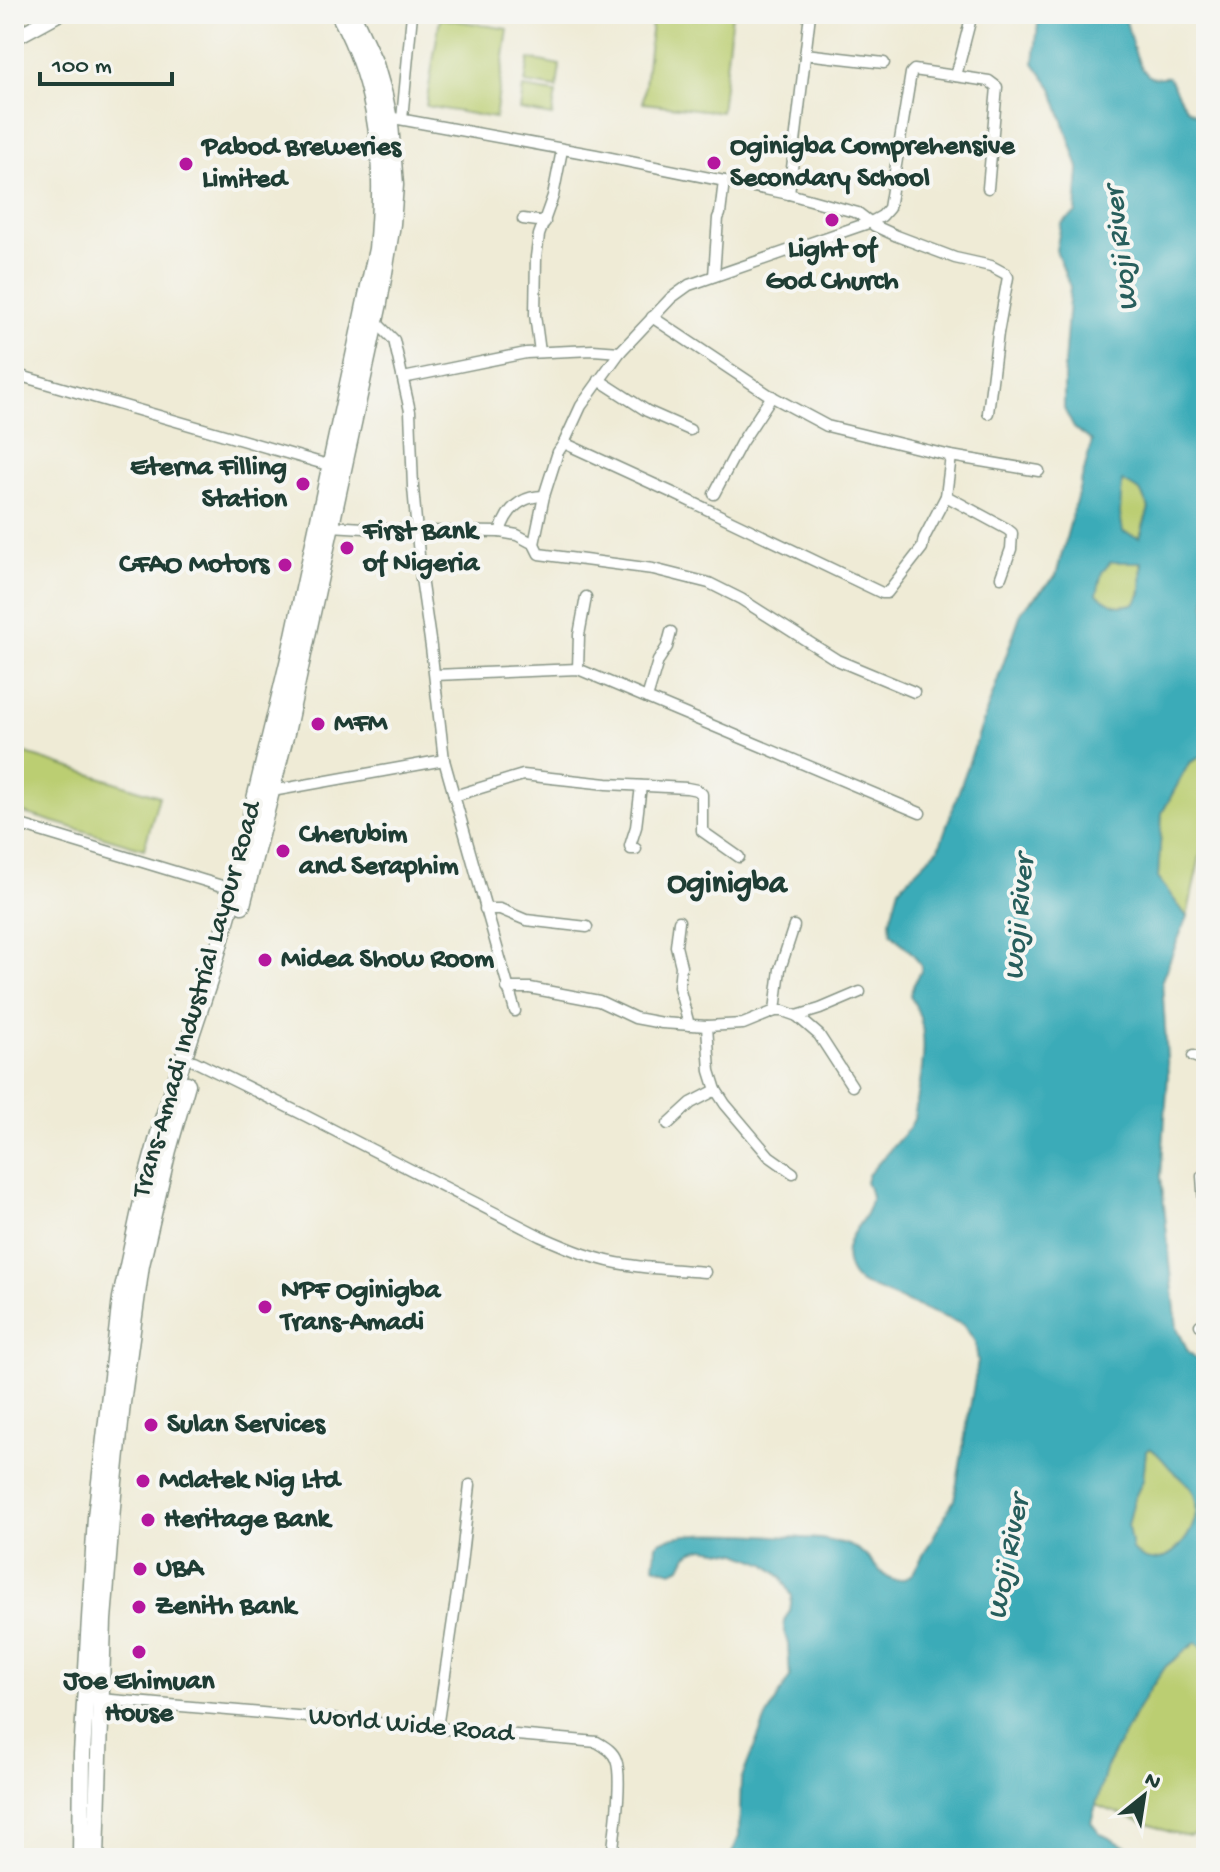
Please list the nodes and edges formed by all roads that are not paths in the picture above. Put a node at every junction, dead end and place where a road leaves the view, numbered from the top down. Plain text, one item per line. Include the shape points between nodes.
1 (58, 14) edge
2 (339, 14) edge
3 (352, 14) edge
4 (412, 14) edge
5 (810, 14) edge
6 (972, 14) edge
7 (14, 38) edge
8 (805, 54) junction
9 (884, 63) dead end
10 (956, 76) junction
11 (395, 118) junction
12 (562, 150) junction
13 (724, 181) junction
14 (988, 188) dead end
15 (789, 194) junction
16 (523, 219) dead end
17 (545, 222) junction
18 (871, 222) junction
19 (714, 276) junction
20 (652, 317) junction
21 (375, 321) junction
22 (540, 352) junction
23 (620, 352) junction
24 (14, 374) edge
25 (403, 378) junction
26 (599, 380) junction
27 (772, 396) junction
28 (988, 413) dead end
29 (690, 430) dead end
30 (564, 443) junction
31 (951, 456) junction
32 (337, 468) junction
33 (1039, 471) dead end
34 (714, 494) dead end
35 (544, 496) junction
36 (946, 496) junction
37 (330, 526) junction
38 (416, 531) junction
39 (500, 532) junction
40 (534, 544) junction
41 (1001, 577) dead end
42 (586, 597) dead end
43 (671, 632) dead end
44 (578, 669) junction
45 (435, 675) junction
46 (914, 692) dead end
47 (647, 698) junction
48 (444, 760) junction
49 (641, 786) junction
50 (272, 791) junction
51 (454, 796) junction
52 (920, 813) dead end
53 (14, 823) edge
54 (636, 849) dead end
55 (739, 857) dead end
56 (235, 890) junction
57 (485, 909) junction
58 (679, 921) dead end
59 (794, 926) dead end
60 (587, 927) dead end
61 (507, 988) junction
62 (860, 992) dead end
63 (515, 1011) dead end
64 (775, 1011) junction
65 (797, 1016) junction
66 (689, 1025) junction
67 (707, 1026) junction
68 (1193, 1056) dead end
69 (194, 1061) junction
70 (1206, 1061) edge
71 (852, 1086) dead end
72 (716, 1090) junction
73 (668, 1124) dead end
74 (793, 1173) dead end
75 (1202, 1176) dead end
76 (1206, 1232) edge
77 (705, 1272) dead end
78 (128, 1300) junction
79 (470, 1485) dead end
80 (100, 1699) junction
81 (437, 1728) junction
82 (81, 1858) edge
83 (96, 1858) edge
84 (612, 1858) edge

1 - 7 street
2 - 32 main road, Trans-Amadi Industrial Layour Road via 373,102 381,191 377,249
3 - 11 main road, Trans-Amadi Industrial Layour Road
4 - 11 street
5 - 8 street
6 - 10 street
8 - 9 street
8 - 15 street
10 - 14 street via 997,87
10 - 18 street via 911,73 889,208
11 - 12 street
11 - 21 main road, Trans-Amadi Industrial Layour Road via 392,224
12 - 13 street
12 - 17 street
13 - 15 street
13 - 19 street
15 - 18 street via 858,213
16 - 17 street
17 - 22 street via 536,257
18 - 19 street
18 - 28 street via 1008,277
19 - 20 street via 681,289
20 - 23 street
20 - 27 street
21 - 25 street via 394,340
21 - 32 main road, Trans-Amadi Industrial Layour Road
22 - 23 street
22 - 25 street
23 - 26 street
24 - 32 street
25 - 38 street via 412,433
26 - 29 street via 647,411
26 - 30 street
27 - 31 street via 831,427
27 - 34 street
30 - 35 street
30 - 36 street via 882,593 922,548
31 - 33 street
31 - 36 street
32 - 37 main road, Trans-Amadi Industrial Layour Road
32 - 56 main road, Trans-Amadi Industrial Layour Road
35 - 39 street via 527,497 517,505
35 - 40 street
36 - 41 street via 1012,533
37 - 38 street
37 - 50 main road, Trans-Amadi Industrial Layour Road
38 - 39 street
38 - 45 street
39 - 40 street
40 - 46 street via 546,556 653,569 709,583 837,660
42 - 44 street
43 - 47 street
44 - 45 street
44 - 47 street
45 - 48 street
47 - 52 street
48 - 50 street
48 - 51 street
49 - 51 street via 523,775
49 - 54 street via 630,846
49 - 55 street via 697,790 703,797 702,831
50 - 69 main road, Trans-Amadi Industrial Layour Road
51 - 57 street
53 - 56 street
56 - 78 main road, Trans-Amadi Industrial Layour Road via 148,1174
57 - 60 street
57 - 61 street
58 - 66 street via 679,987
59 - 64 street via 780,969
61 - 63 street
61 - 66 street via 554,991 599,1001 635,1018
62 - 65 street
64 - 65 street
64 - 67 street via 743,1024
65 - 71 street via 819,1035
66 - 67 street
67 - 72 street
68 - 70 street
69 - 77 street via 564,1247 630,1266
69 - 78 main road, Trans-Amadi Industrial Layour Road
72 - 73 street
72 - 74 street via 763,1150
75 - 76 street
78 - 80 main road, Trans-Amadi Industrial Layour Road
78 - 82 main road, Trans-Amadi Industrial Layour Road via 96,1517 82,1744
79 - 81 street
80 - 81 street, World Wide Road
80 - 83 main road, Trans-Amadi Industrial Layour Road
81 - 84 street, World Wide Road via 597,1742 609,1749 619,1775

